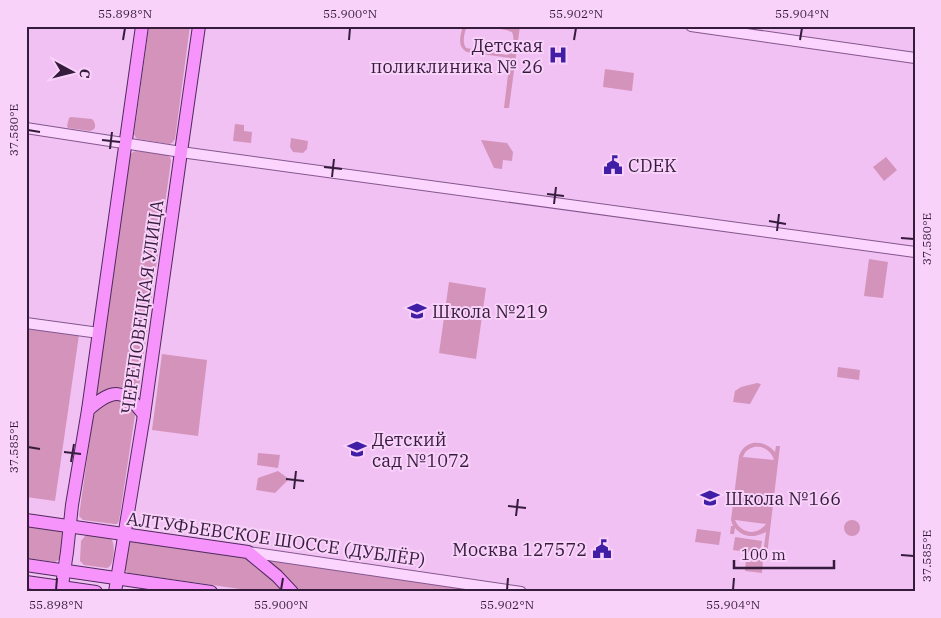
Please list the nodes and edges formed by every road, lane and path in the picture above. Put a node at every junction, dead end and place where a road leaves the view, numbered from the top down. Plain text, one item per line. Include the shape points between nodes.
1 (142, 26) edge
2 (200, 26) edge
3 (691, 26) edge
4 (915, 58) edge
5 (26, 128) edge
6 (126, 144) junction
7 (181, 152) junction
8 (915, 252) edge
9 (26, 323) edge
10 (99, 333) junction
11 (88, 410) junction
12 (144, 415) junction
13 (26, 520) edge
14 (70, 527) junction
15 (125, 534) junction
16 (248, 552) junction
17 (26, 565) edge
18 (64, 570) junction
19 (117, 579) junction
20 (26, 582) edge
21 (61, 589) edge
22 (96, 592) edge
23 (115, 592) edge
24 (211, 592) edge
25 (292, 592) edge
26 (521, 592) edge

1 - 6 main road
2 - 7 main road, ЧЕРЕПОВЕЦКАЯ УЛИЦА
3 - 4 street
5 - 6 street
6 - 7 street
6 - 10 main road
7 - 8 street
7 - 12 main road, ЧЕРЕПОВЕЦКАЯ УЛИЦА
9 - 10 street
10 - 11 main road
11 - 12 main road via 103,397 116,394 132,401
11 - 14 main road
12 - 15 main road, ЧЕРЕПОВЕЦКАЯ УЛИЦА
13 - 14 main road, АЛТУФЬЕВСКОЕ ШОССЕ (ДУБЛЁР)
14 - 15 main road, АЛТУФЬЕВСКОЕ ШОССЕ (ДУБЛЁР)
14 - 18 main road
15 - 16 main road, АЛТУФЬЕВСКОЕ ШОССЕ (ДУБЛЁР)
15 - 19 main road, ЧЕРЕПОВЕЦКАЯ УЛИЦА
16 - 25 main road
16 - 26 street, АЛТУФЬЕВСКОЕ ШОССЕ (ДУБЛЁР)
17 - 18 main road
18 - 19 main road
18 - 21 main road
19 - 23 main road, ЧЕРЕПОВЕЦКАЯ УЛИЦА
19 - 24 main road
20 - 21 main road
21 - 22 main road

